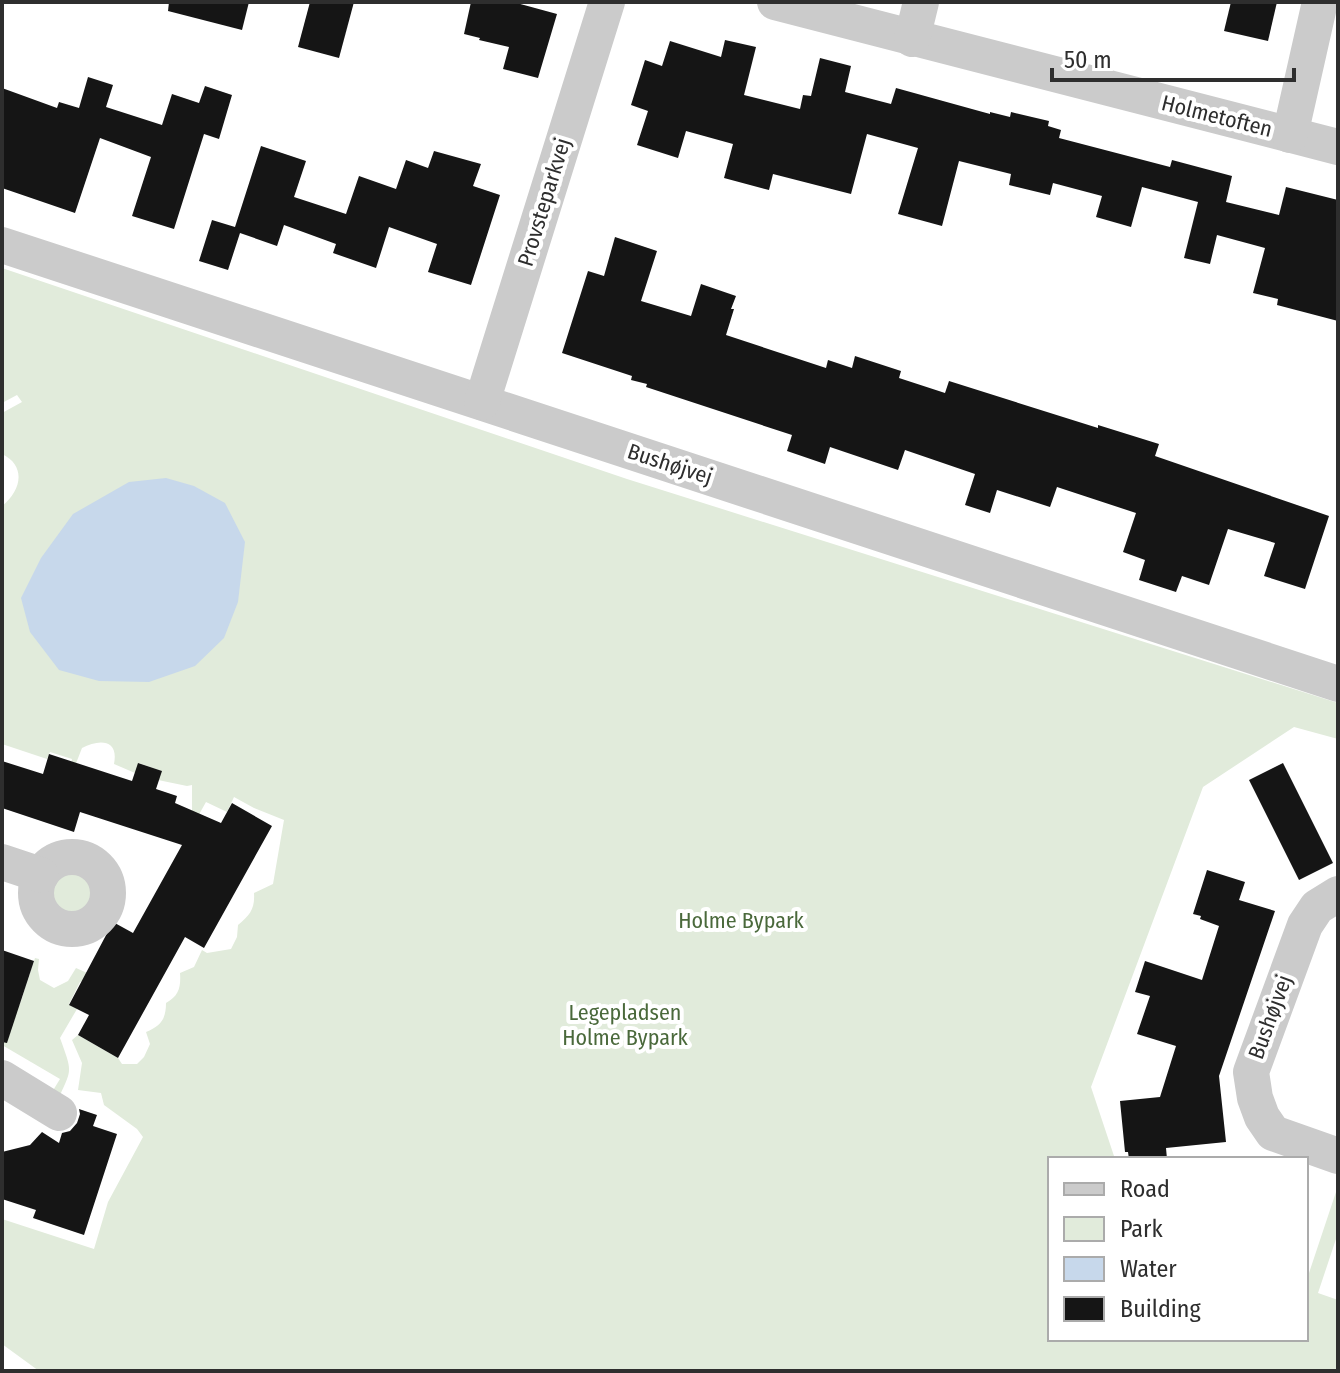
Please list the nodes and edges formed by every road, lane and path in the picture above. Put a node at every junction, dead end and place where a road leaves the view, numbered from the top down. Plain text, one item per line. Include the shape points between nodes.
1 (607, 2) edge
2 (775, 2) edge
3 (921, 2) edge
4 (1320, 2) edge
5 (912, 39) junction
6 (1290, 135) junction
7 (1338, 147) edge
8 (2, 245) edge
9 (482, 402) junction
10 (1338, 684) edge
11 (2, 862) edge
12 (41, 875) dead end
13 (1338, 894) edge
14 (2, 1078) edge
15 (59, 1113) dead end
16 (1338, 1156) edge

1 - 9 street, Provsteparkvej
2 - 5 street, Holmetoften
3 - 5 street
4 - 6 street, Holmetoften
5 - 6 street, Holmetoften
6 - 7 street, Holmetoften
8 - 9 street, Bushøjvej
9 - 10 street, Bushøjvej
11 - 12 street
13 - 16 street, Bushøjvej via 1317,907 1305,925 1251,1072 1255,1098 1273,1133
14 - 15 street

